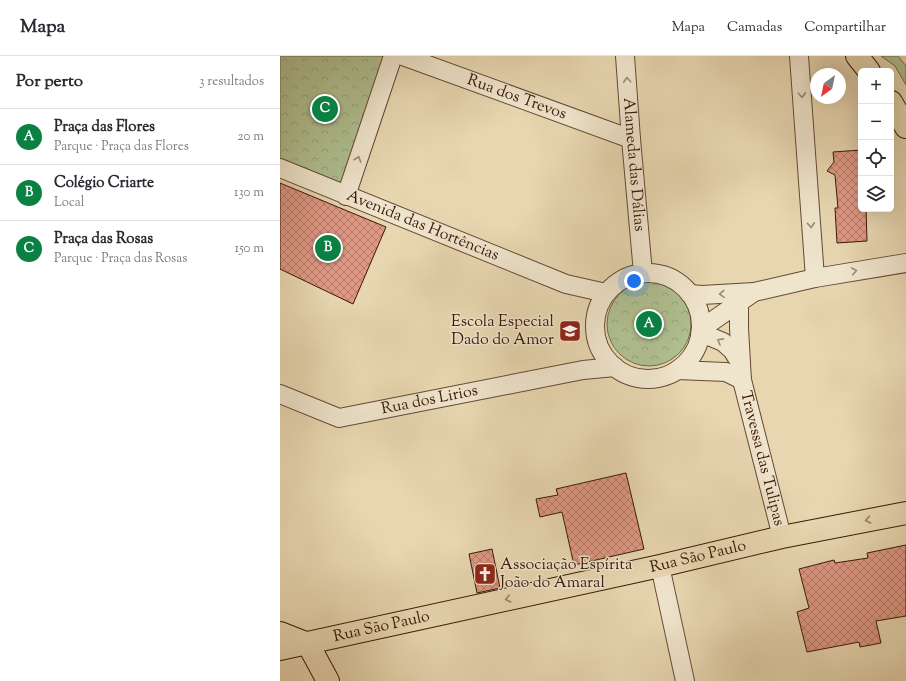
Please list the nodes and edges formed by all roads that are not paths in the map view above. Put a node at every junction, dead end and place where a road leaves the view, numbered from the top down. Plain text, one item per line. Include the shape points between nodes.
1 (393, 56) edge
2 (403, 56) edge
3 (626, 56) edge
4 (799, 56) edge
5 (856, 56) edge
6 (866, 68) edge
7 (892, 104) edge
8 (906, 127) edge
9 (631, 139) junction
10 (280, 168) edge
11 (346, 196) junction
12 (906, 263) edge
13 (643, 273) junction
14 (815, 278) junction
15 (566, 284) junction
16 (754, 292) junction
17 (606, 293) junction
18 (690, 294) junction
19 (739, 303) junction
20 (597, 310) junction
21 (701, 332) junction
22 (602, 351) junction
23 (615, 367) junction
24 (583, 370) junction
25 (678, 370) junction
26 (742, 372) junction
27 (280, 394) edge
28 (906, 513) edge
29 (782, 537) junction
30 (660, 566) junction
31 (280, 632) edge
32 (308, 644) junction
33 (280, 649) edge
34 (328, 681) edge
35 (685, 681) edge

11 -> 1 street
2 - 9 street, Rua dos Trevos
9 -> 3 street, Alameda das Dálias
4 -> 14 street
5 - 6 main road
7 - 8 main road
9 - 13 street, Alameda das Dálias
10 - 11 street, Avenida das Hortências
11 - 15 street, Avenida das Hortências
14 -> 12 street
13 - 17 street via 629,276 616,283
13 - 18 street via 661,274 677,281
14 - 16 street
15 - 17 street, Avenida das Hortências
15 - 20 street, Avenida das Hortências
16 -> 18 street
16 - 19 street
17 - 20 street
18 - 21 street via 697,304
19 - 21 street
19 - 26 street, Travessa das Tulipas
20 - 22 street via 596,338
21 - 25 street via 696,348
26 -> 21 street, Travessa das Tulipas via 732,350 723,342
22 - 23 street
22 - 24 street
23 - 24 street, Rua dos Lirios
23 - 25 street via 630,375 646,378 662,377
24 - 27 street, Rua dos Lirios via 339,418
25 - 26 street, Travessa das Tulipas
26 - 29 street, Travessa das Tulipas
28 -> 29 main road, Rua São Paulo
29 - 30 main road, Rua São Paulo
30 -> 32 main road, Rua São Paulo
30 - 35 street
31 - 32 main road
32 - 33 main road, Rua São Paulo
32 - 34 main road

